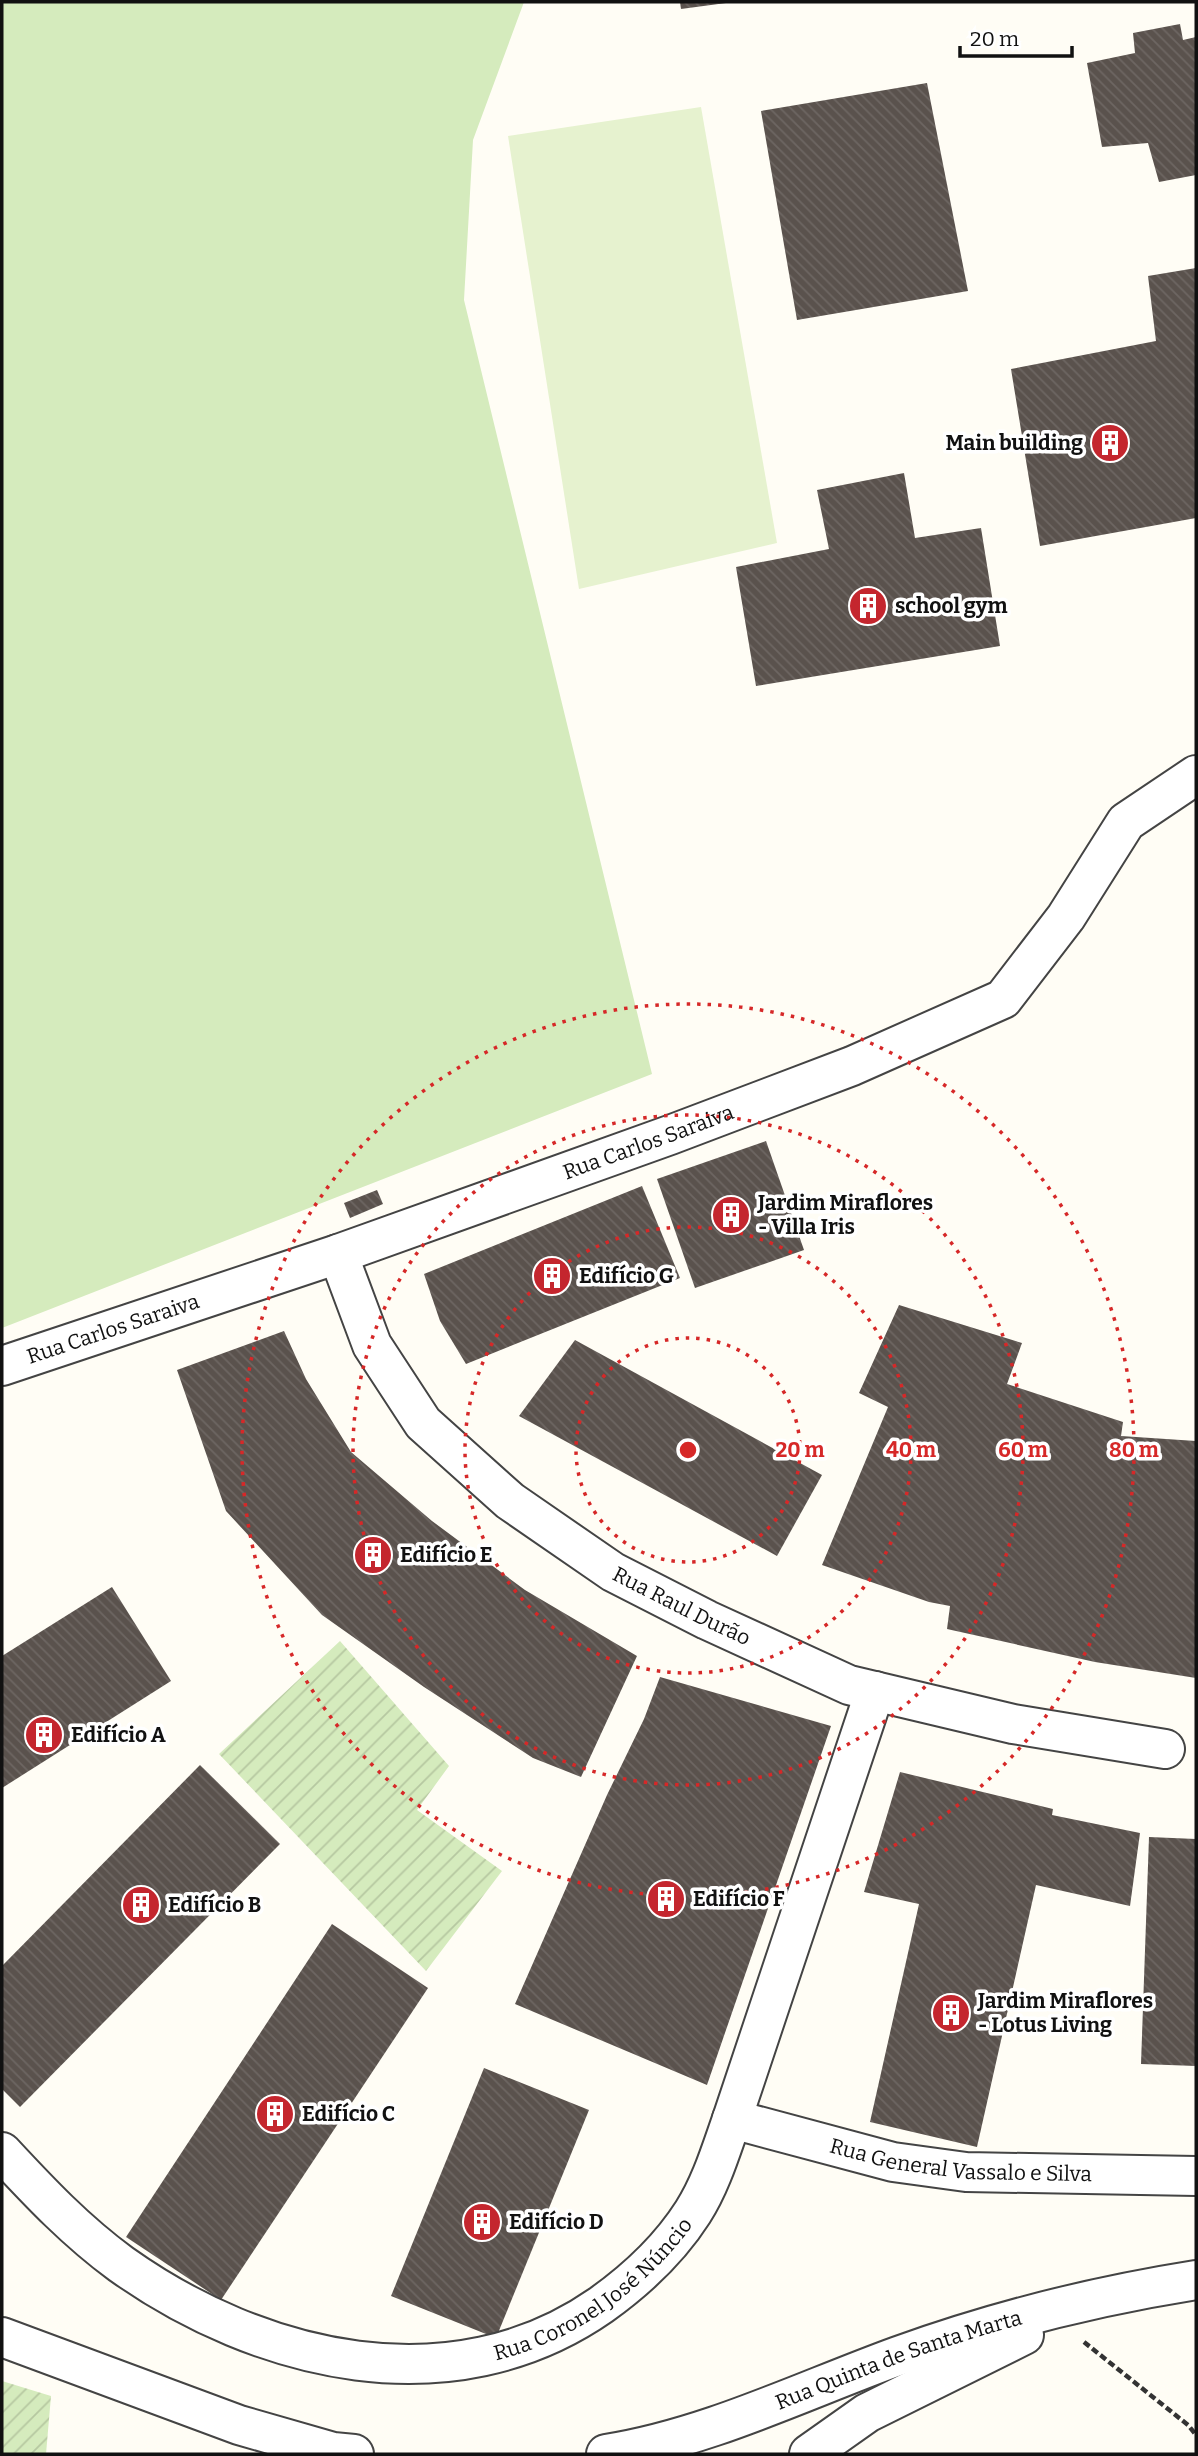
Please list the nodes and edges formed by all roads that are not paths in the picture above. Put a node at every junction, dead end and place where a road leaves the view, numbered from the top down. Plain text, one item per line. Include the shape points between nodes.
1 (1196, 775) edge
2 (338, 1254) junction
3 (2, 1366) edge
4 (876, 1691) junction
5 (1166, 1749) dead end
6 (732, 2119) junction
7 (2, 2152) edge
8 (1196, 2176) edge
9 (1196, 2280) edge
10 (1103, 2298) junction
11 (2, 2337) edge
12 (354, 2454) edge
13 (606, 2454) edge
14 (809, 2454) edge

1 - 2 street, Rua Carlos Saraiva via 1126,822 1066,917 1003,999 852,1066
2 - 3 street, Rua Carlos Saraiva
2 - 4 street, Rua Raul Durão via 372,1345 424,1423 510,1501 613,1572 849,1685
4 - 5 street, Rua Raul Durão via 1013,1724
4 - 6 street, Rua Coronel José Núncio
6 - 7 street, Rua Coronel José Núncio via 694,2211 618,2293 558,2331 513,2349 421,2365 321,2356 212,2316 124,2266 88,2239
6 - 8 street, Rua General Vassalo e Silva via 893,2162 966,2172
9 - 10 street, Rua Quinta de Santa Marta
10 - 13 street, Rua Quinta de Santa Marta via 970,2332 738,2418 649,2446
10 - 14 street via 867,2413
11 - 12 street via 239,2425

